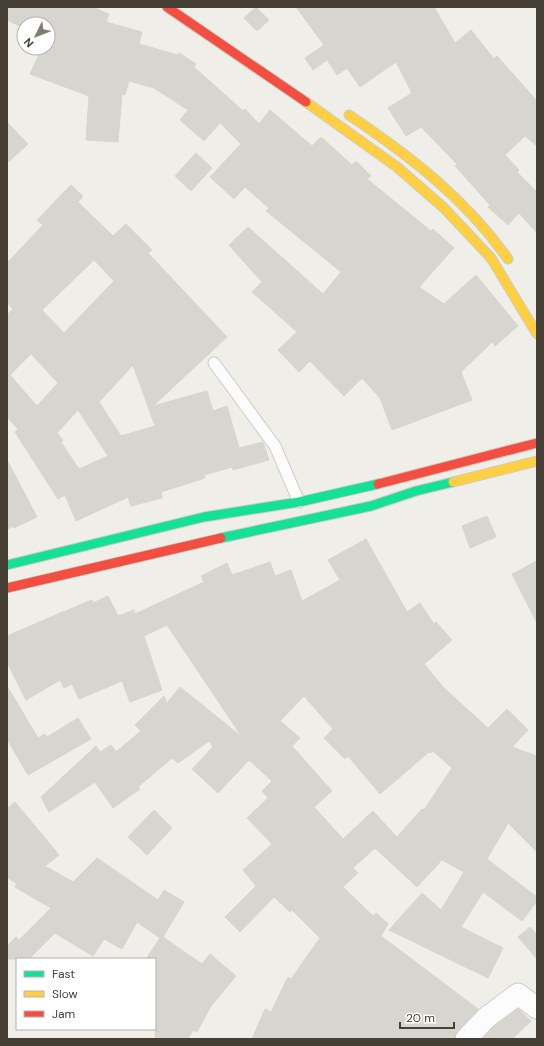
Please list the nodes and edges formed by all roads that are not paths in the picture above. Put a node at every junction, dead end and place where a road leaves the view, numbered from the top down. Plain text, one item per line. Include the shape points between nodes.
1 (167, 7) edge
2 (341, 110) dead end
3 (513, 266) dead end
4 (537, 334) edge
5 (214, 363) dead end
6 (537, 442) edge
7 (537, 461) edge
8 (299, 502) junction
9 (204, 517) junction
10 (209, 541) junction
11 (7, 565) edge
12 (7, 588) edge
13 (537, 1008) edge
14 (466, 1039) edge

1 - 4 main road via 340,125 397,167 444,208 491,258
2 - 3 main road via 423,167 483,226
5 - 8 lane via 275,446
6 - 8 main road via 359,489
7 - 10 main road via 416,491 370,506
8 - 9 main road
9 - 10 main road
9 - 11 main road
10 - 12 main road
13 - 14 street via 518,994 486,1018

